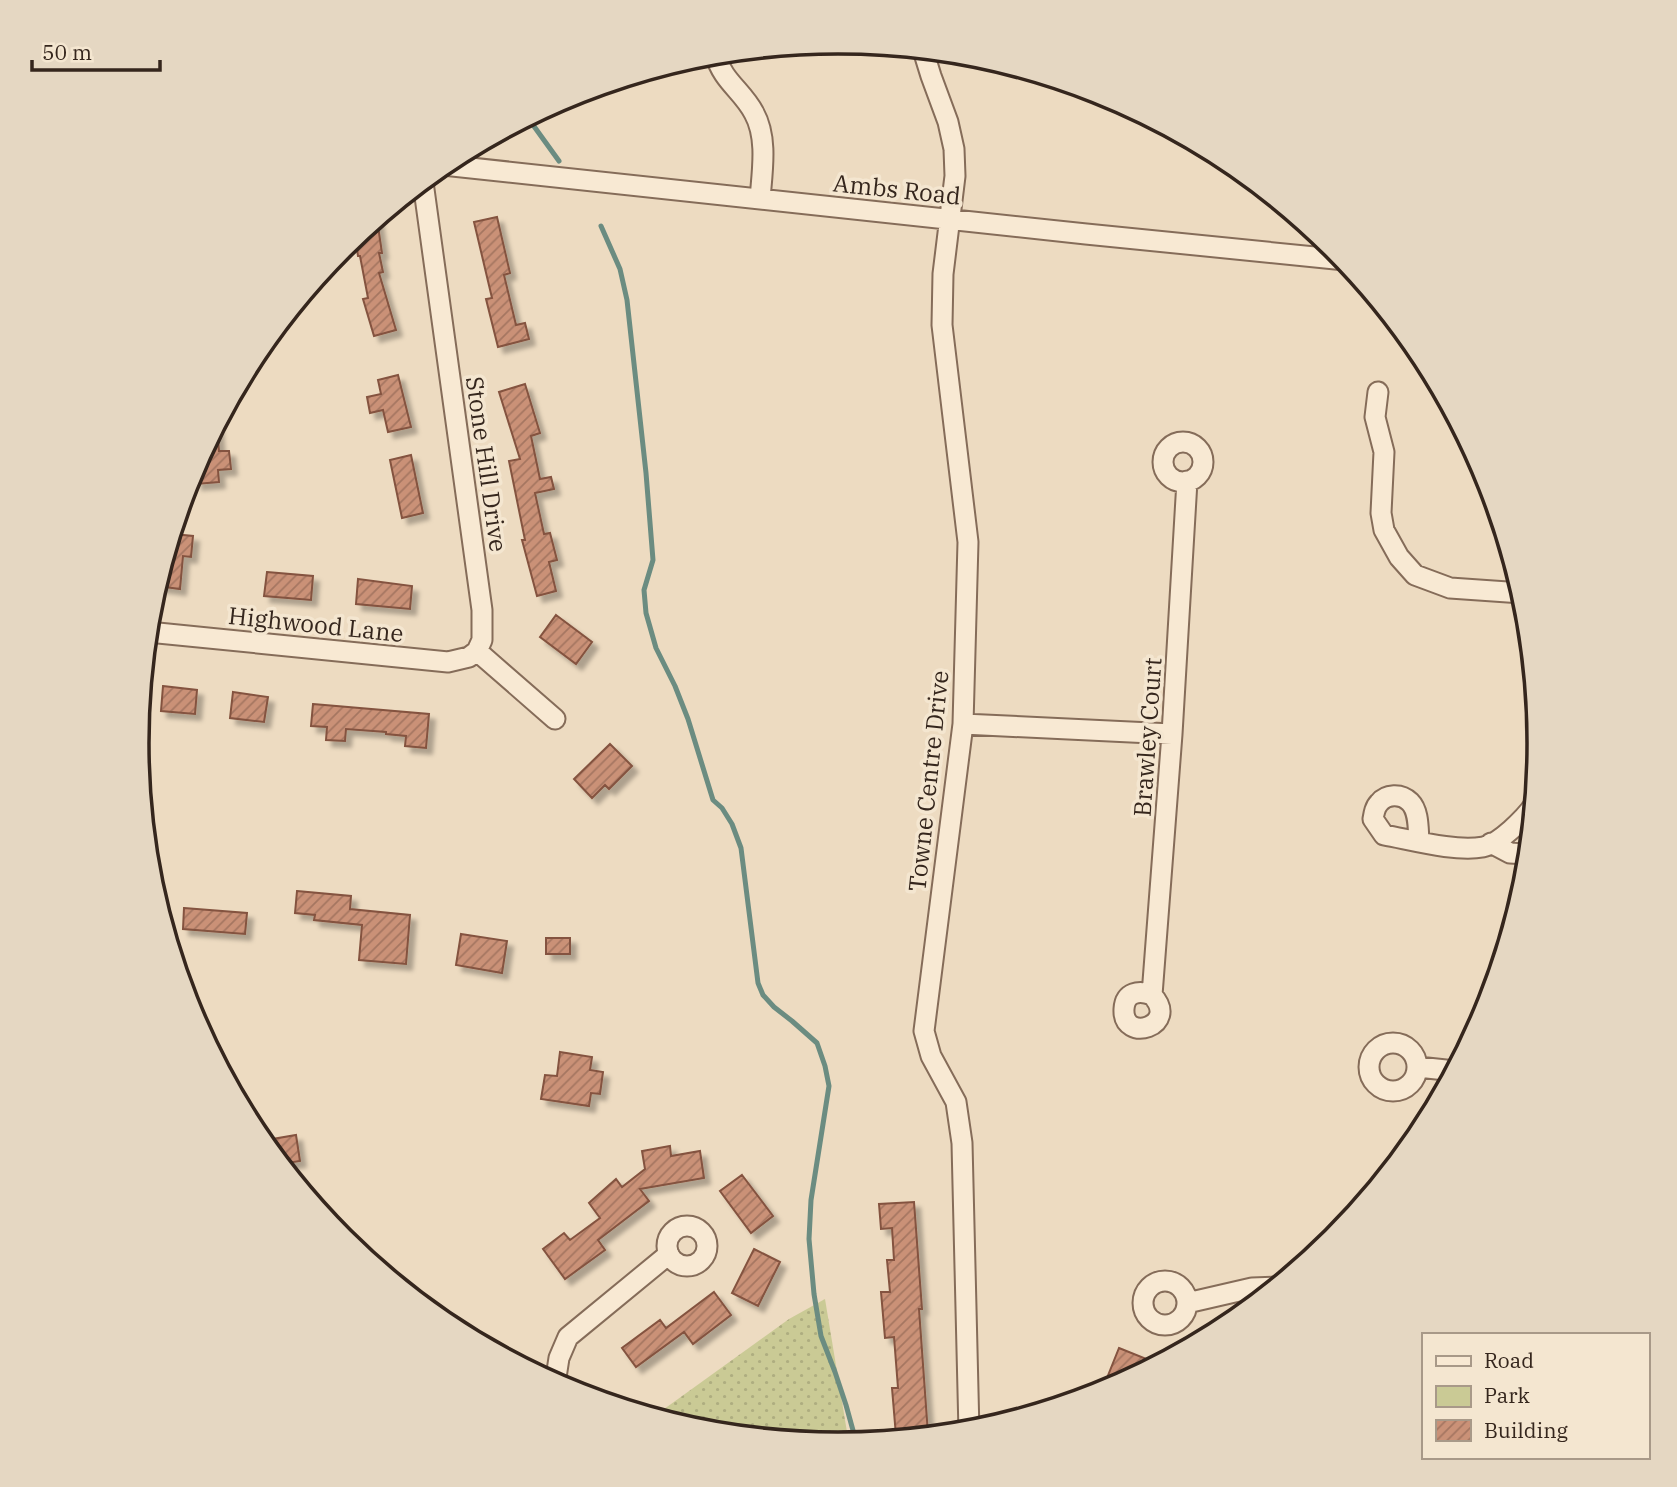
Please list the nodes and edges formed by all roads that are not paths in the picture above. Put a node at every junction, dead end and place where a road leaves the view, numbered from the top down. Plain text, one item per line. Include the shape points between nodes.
1 (926, 60) edge
2 (719, 65) edge
3 (461, 167) edge
4 (425, 193) edge
5 (760, 200) junction
6 (949, 219) junction
7 (1328, 258) edge
8 (1378, 392) dead end
9 (1187, 481) dead end
10 (1511, 592) edge
11 (158, 633) edge
12 (477, 651) junction
13 (555, 719) dead end
14 (963, 724) junction
15 (1172, 734) junction
16 (1523, 818) edge
17 (1419, 841) dead end
18 (1491, 843) junction
19 (1519, 854) edge
20 (1152, 995) dead end
21 (1418, 1067) dead end
22 (1445, 1070) edge
23 (669, 1254) dead end
24 (1261, 1288) edge
25 (1187, 1303) dead end
26 (557, 1372) edge
27 (969, 1421) edge

1 - 6 street, Towne Centre Drive via 954,149
2 - 5 street via 754,112 761,133
3 - 5 street, Ambs Road
4 - 12 street, Stone Hill Drive via 482,610 482,640
5 - 6 street, Ambs Road
6 - 7 street, Ambs Road
6 - 14 street, Towne Centre Drive via 942,325 968,542
8 - 10 street via 1375,417 1384,452 1381,513 1384,530 1399,557 1415,575 1450,588
9 - 15 street, Brawley Court
11 - 12 street, Highwood Lane via 448,662
12 - 13 street
14 - 15 street
14 - 27 street, Towne Centre Drive via 924,1031 931,1056 956,1102 962,1143
15 - 20 street, Brawley Court
16 - 18 street
17 - 18 street via 1458,848
18 - 19 street
21 - 22 street
23 - 26 street via 568,1338
24 - 25 street

